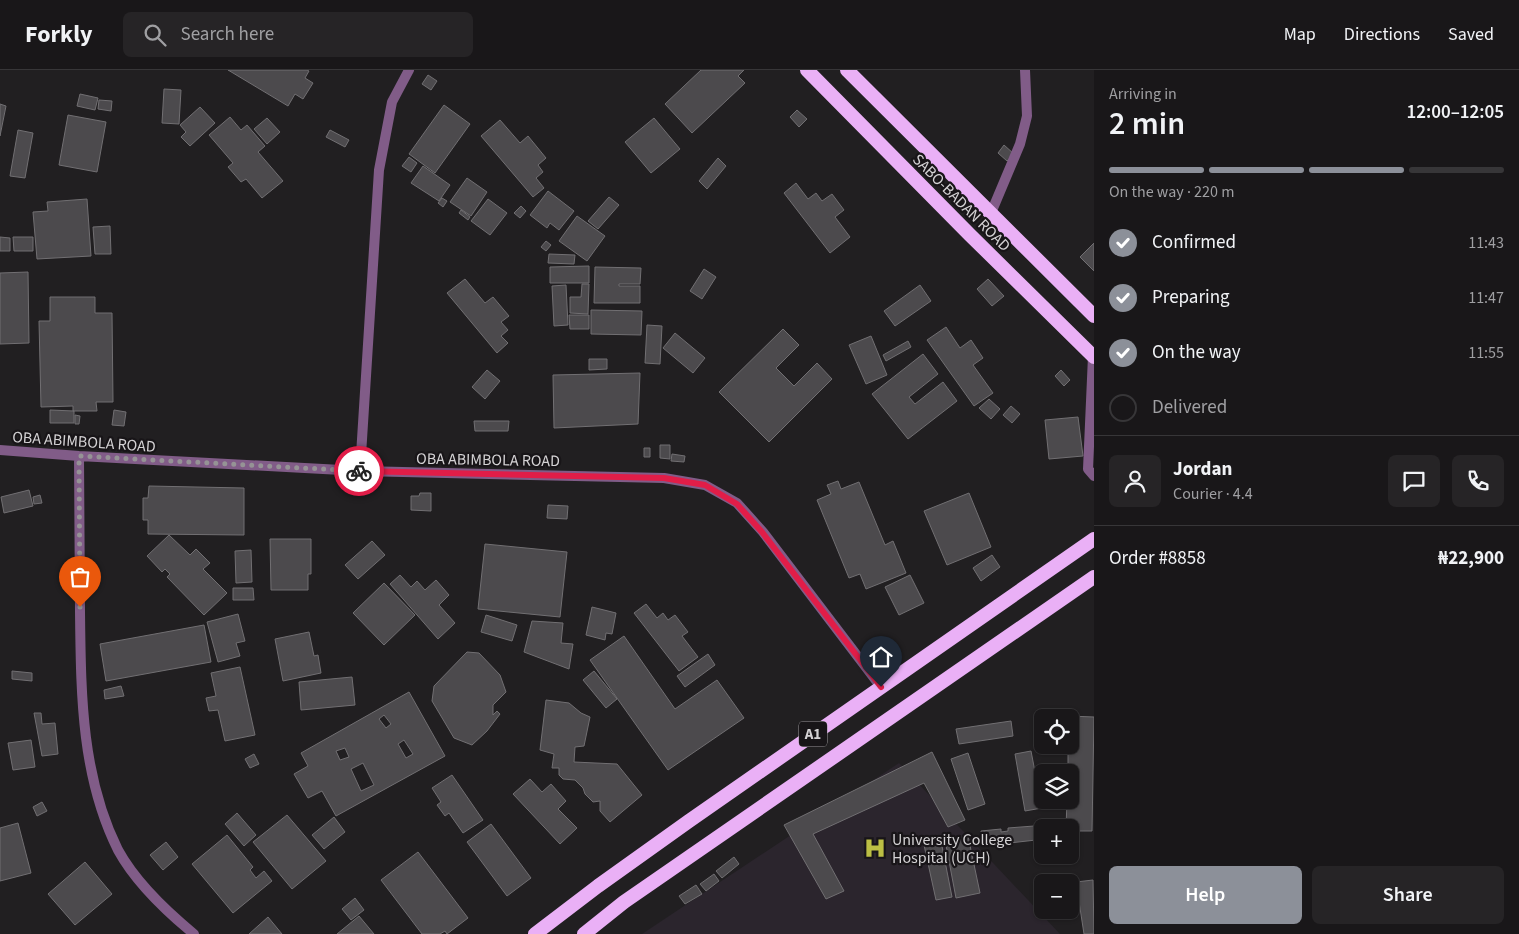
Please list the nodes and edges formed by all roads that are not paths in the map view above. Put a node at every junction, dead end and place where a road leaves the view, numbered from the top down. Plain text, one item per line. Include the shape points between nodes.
1 (409, 70) edge
2 (807, 70) edge
3 (847, 70) edge
4 (1025, 70) edge
5 (991, 212) junction
6 (1092, 310) edge
7 (1094, 356) edge
8 (0, 450) edge
9 (79, 456) junction
10 (360, 471) junction
11 (1094, 476) edge
12 (1094, 539) edge
13 (1094, 577) edge
14 (881, 687) junction
15 (194, 934) edge
16 (536, 934) edge
17 (584, 934) edge

1 - 10 street via 392,102 379,170
2 - 7 highway, SABO-BADAN ROAD
3 - 5 highway, SABO-BADAN ROAD
4 - 5 street via 1027,116 1020,144
5 - 6 highway, SABO-BADAN ROAD
7 - 11 street via 1088,469
8 - 9 street, OBA ABIMBOLA ROAD
9 - 10 street, OBA ABIMBOLA ROAD
9 - 15 street via 81,682 86,740 98,803 119,851 143,886
10 - 14 street, OBA ABIMBOLA ROAD via 664,478 705,485 737,504 762,532
12 - 14 highway, A1
13 - 17 highway, A1 via 624,902
14 - 16 highway, A1 via 598,886

